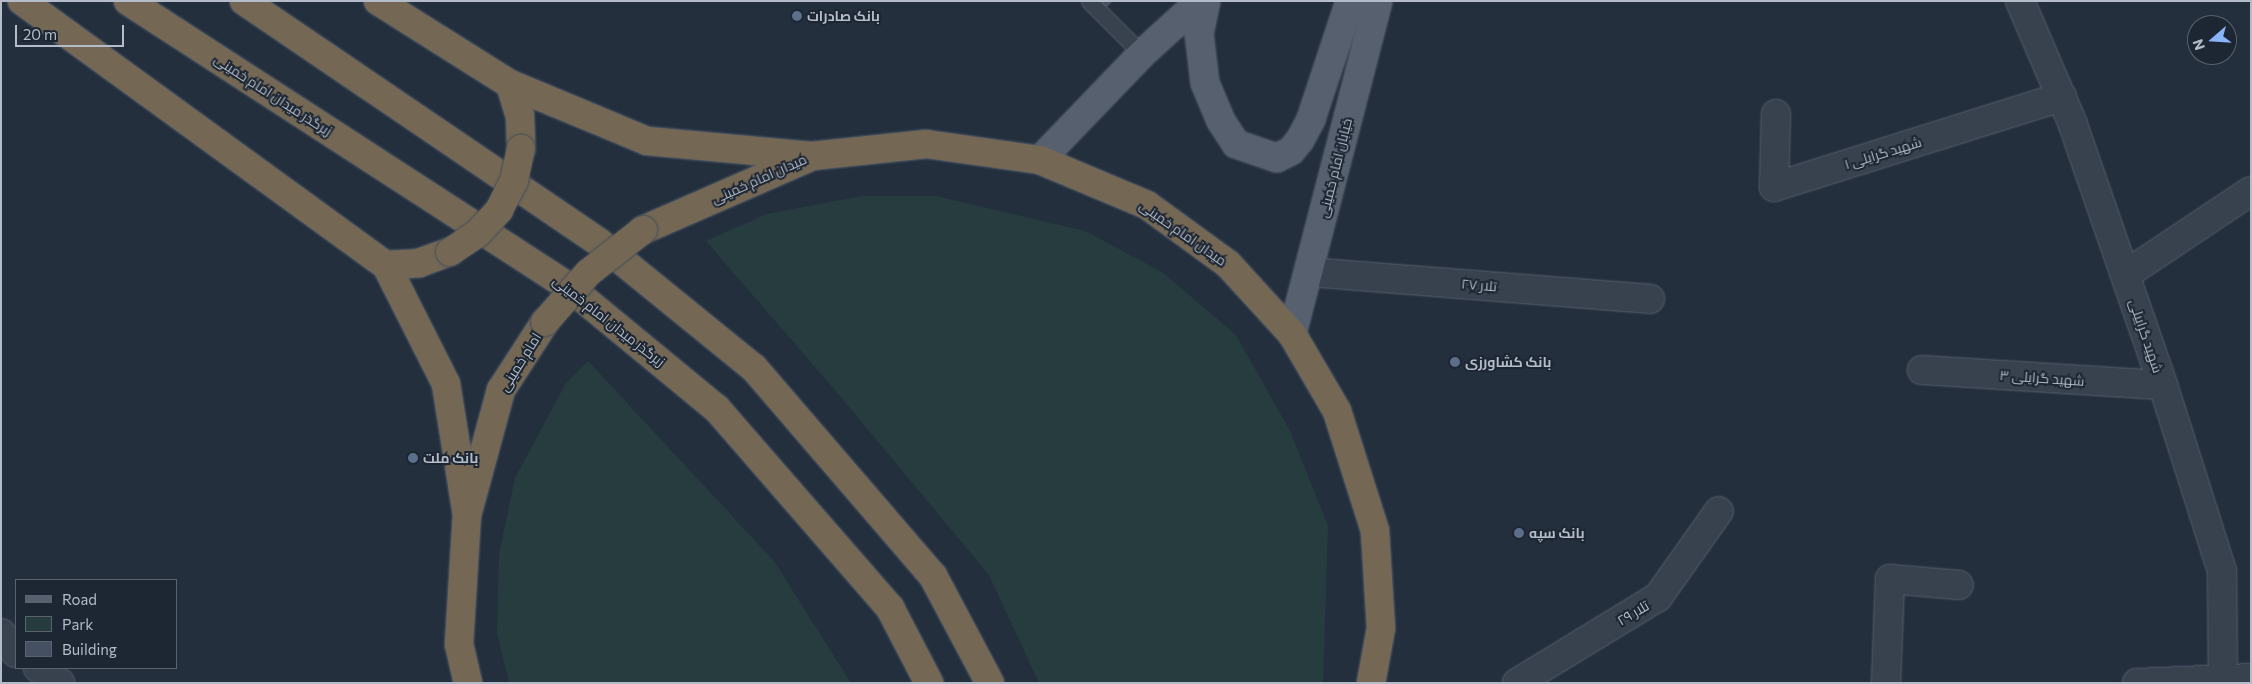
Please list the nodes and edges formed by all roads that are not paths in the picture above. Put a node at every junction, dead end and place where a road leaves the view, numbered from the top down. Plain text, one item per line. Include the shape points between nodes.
1 (22, 1) edge
2 (128, 1) edge
3 (244, 1) edge
4 (1089, 1) edge
5 (1200, 1) edge
6 (1206, 1) edge
7 (1350, 1) edge
8 (1378, 1) edge
9 (2020, 1) edge
10 (385, 4) edge
11 (1142, 54) junction
12 (510, 84) junction
13 (2062, 97) junction
14 (1776, 114) dead end
15 (812, 156) junction
16 (1040, 160) junction
17 (2251, 191) edge
18 (643, 230) joint
19 (386, 266) junction
20 (1308, 272) junction
21 (2125, 275) junction
22 (1650, 299) dead end
23 (1292, 334) junction
24 (1922, 370) dead end
25 (2163, 385) junction
26 (1719, 511) dead end
27 (467, 515) junction
28 (1959, 584) dead end
29 (39, 669) edge
30 (2251, 678) edge
31 (2223, 680) edge
32 (60, 683) edge
33 (468, 683) edge
34 (929, 683) edge
35 (990, 683) edge
36 (1371, 683) edge
37 (1517, 683) edge
38 (1886, 683) edge
39 (2137, 683) edge

1 - 19 highway
2 - 34 highway, زیرگذر میدان امام خمینی via 569,287 717,409 890,608
3 - 35 highway via 600,243 754,368 933,576
4 - 11 lane
5 - 11 main road
6 - 7 main road via 1199,33 1205,83 1221,121 1236,144 1277,158 1296,146 1311,119
8 - 20 main road, خیابان امام خمینی
9 - 13 street, شهید گراییلی
10 - 12 highway
11 - 16 main road
12 - 15 highway via 647,141
12 - 19 highway, bridge via 520,116 521,149 514,181 499,210 478,234 450,252 419,263
13 - 14 street, شهید گرایلی ۱ via 1774,187
13 - 21 street, شهید گراییلی
15 - 16 highway, میدان امام خمینی via 926,144
15 - 18 highway, میدان امام خمینی
16 - 23 highway, میدان امام خمینی via 1148,205 1228,264
17 - 21 street
18 - 27 highway, امام خمینی, bridge via 588,273 545,322 501,390
19 - 27 highway via 446,384
20 - 22 street, تلار ۲۷
20 - 23 main road, خیابان امام خمینی
21 - 25 street, شهید گراییلی
23 - 36 highway, میدان امام خمینی via 1337,411 1375,531 1381,628
24 - 25 street, شهید گرایلی ۳
25 - 31 street, شهید گراییلی via 2222,572
26 - 37 street, تلار ۲۹ via 1658,597
27 - 33 highway, امام خمینی via 459,644
28 - 38 street via 1890,579
29 - 32 street
30 - 31 street
31 - 39 street

